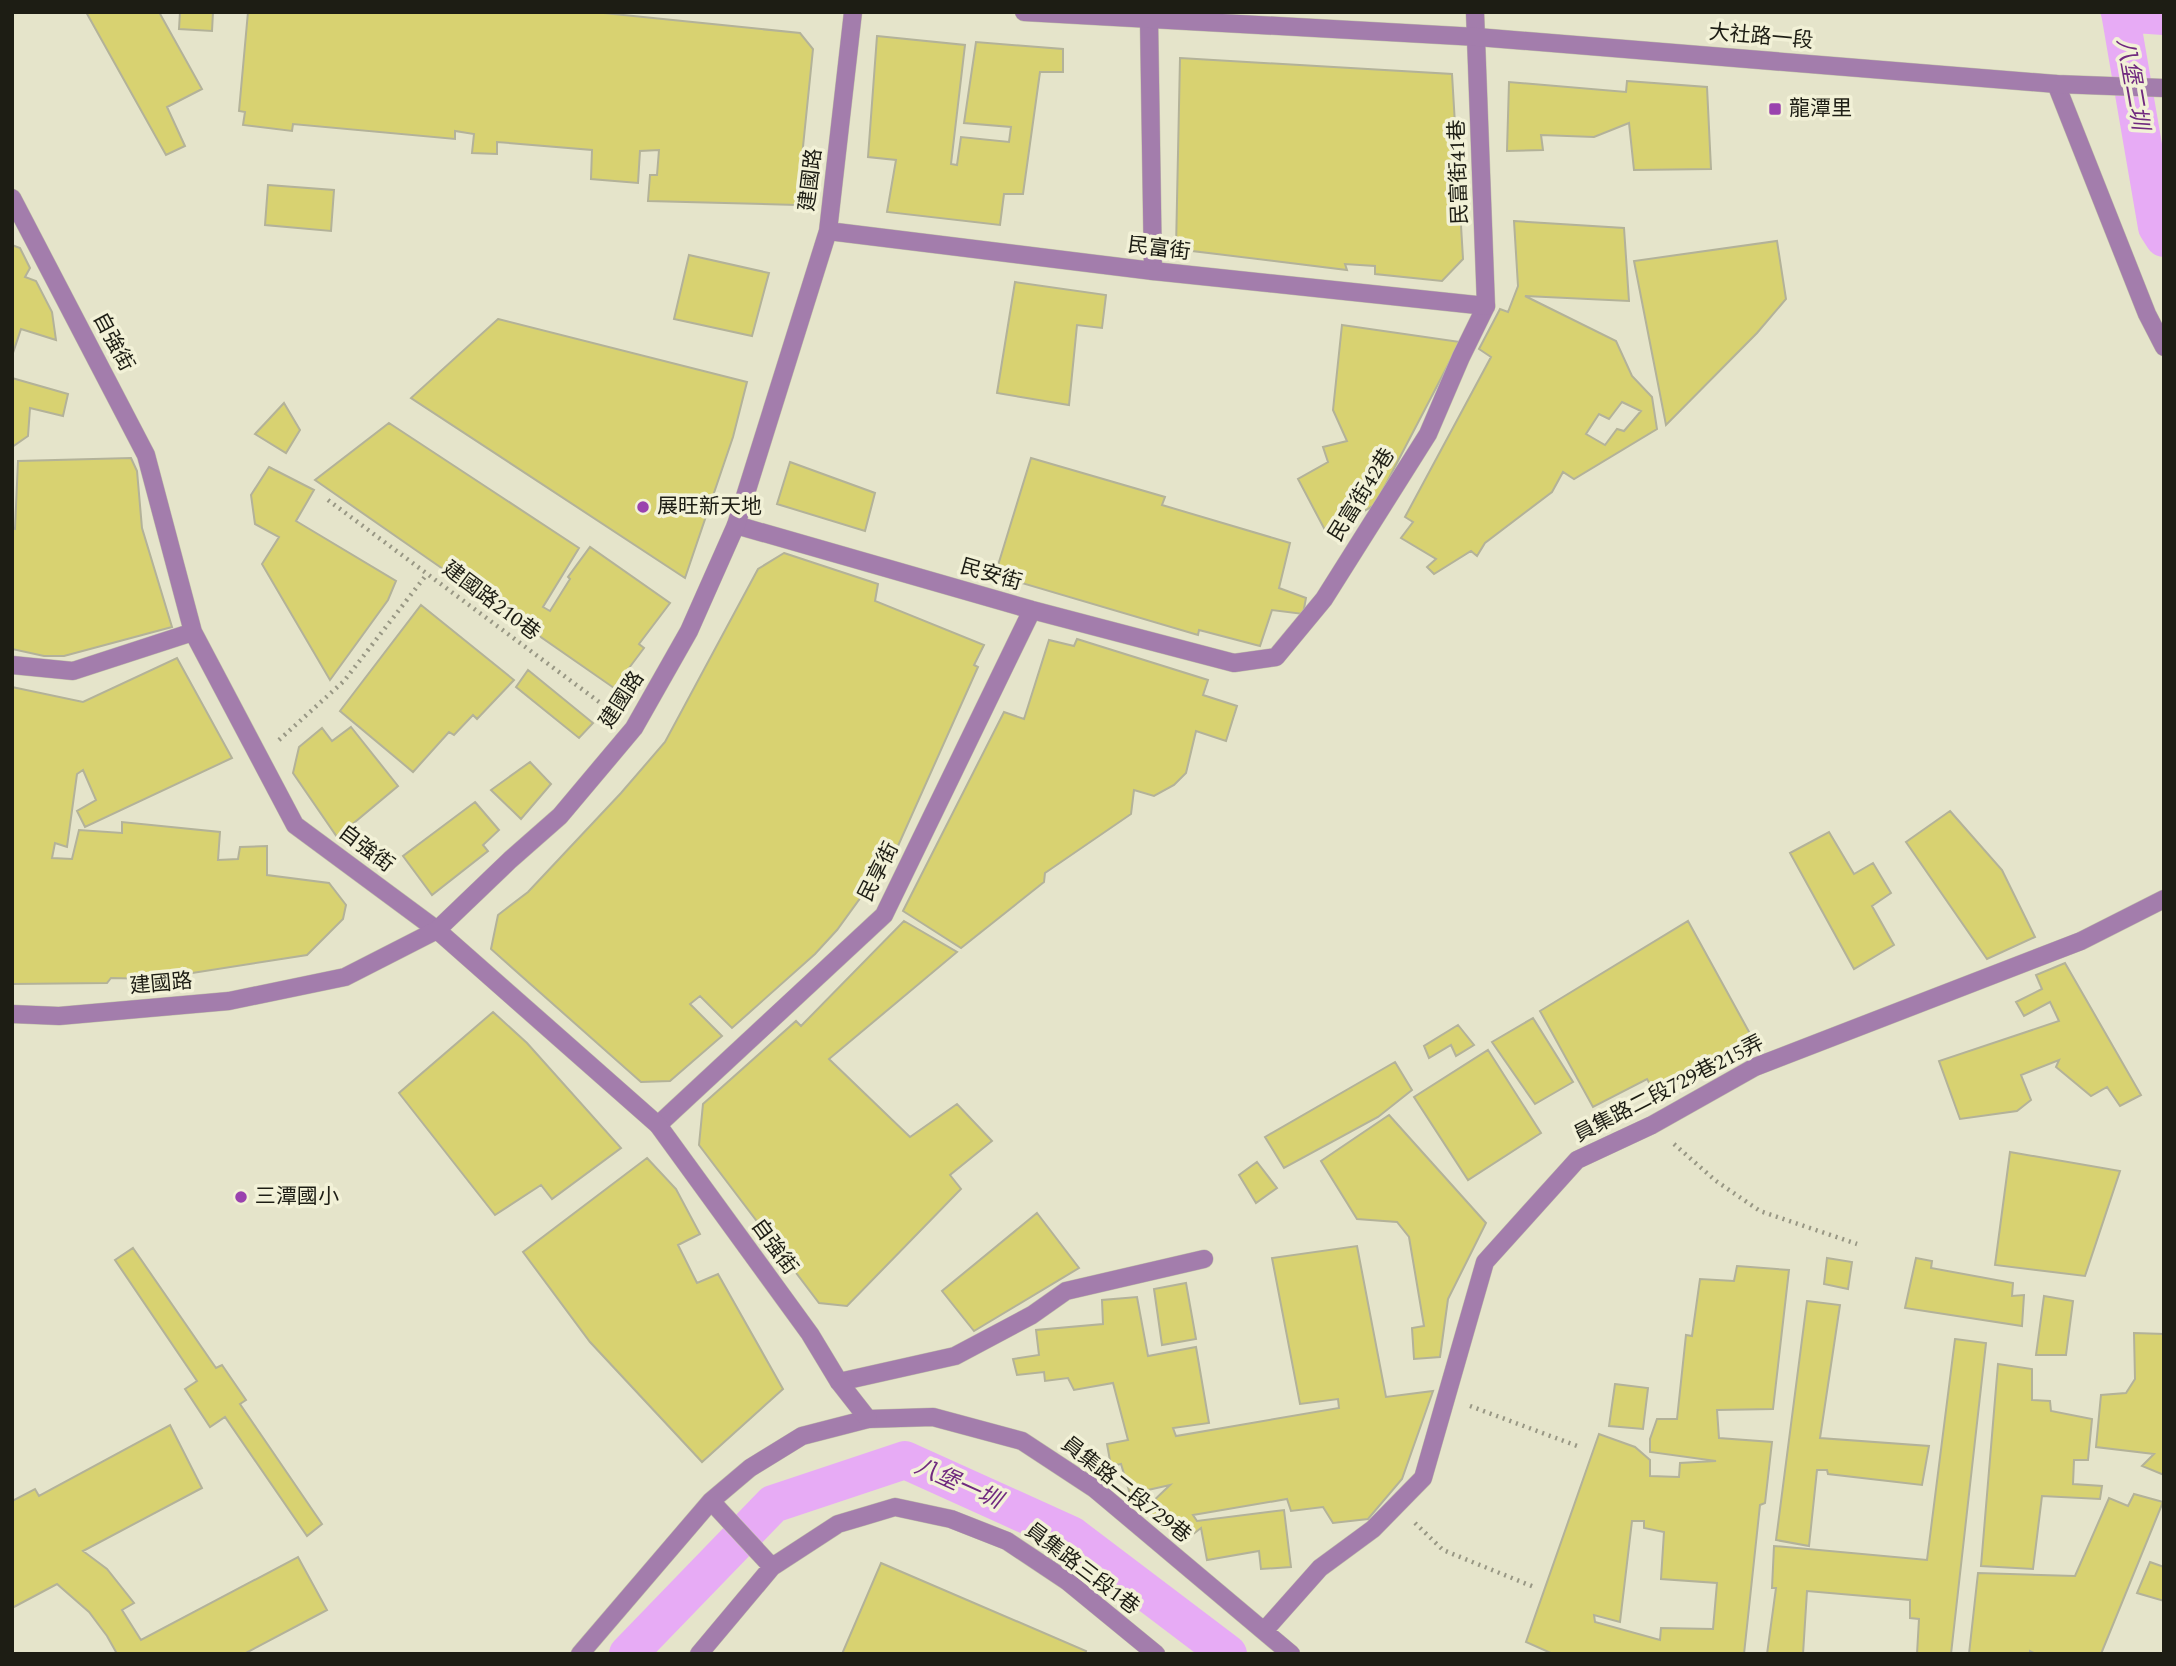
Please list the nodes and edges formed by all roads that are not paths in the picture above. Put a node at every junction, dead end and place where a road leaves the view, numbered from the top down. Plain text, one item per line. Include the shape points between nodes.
1 (853, 12) edge
2 (1024, 12) edge
3 (1475, 12) edge
4 (1149, 19) junction
5 (1476, 37) junction
6 (2056, 83) junction
7 (2164, 88) edge
8 (12, 198) edge
9 (828, 231) junction
10 (1153, 271) junction
11 (1486, 306) junction
12 (2164, 347) edge
13 (736, 525) junction
14 (1032, 611) junction
15 (193, 632) junction
16 (1234, 663) joint
17 (12, 664) edge
18 (2164, 898) edge
19 (437, 930) junction
20 (12, 1014) edge
21 (658, 1125) junction
22 (1204, 1259) dead end
23 (839, 1382) junction
24 (868, 1419) junction
25 (711, 1501) junction
26 (772, 1567) junction
27 (1264, 1631) junction
28 (580, 1654) edge
29 (699, 1654) edge
30 (1156, 1654) edge
31 (1291, 1654) edge

1 - 9 street, 建國路
2 - 4 street, 大社路一段
3 - 5 street, 民富街41巷
4 - 5 street, 大社路一段
4 - 10 street
5 - 6 street, 大社路一段
5 - 11 street, 民富街41巷
6 - 7 street, 大社路一段
6 - 12 street
8 - 15 street, 自強街 via 146,455
9 - 10 street, 民富街
9 - 13 street, 建國路
10 - 11 street, 民富街
11 - 16 street, 民富街42巷 via 1428,433 1324,599 1276,657
13 - 14 street, 民安街
13 - 19 street, 建國路 via 690,631 634,728 560,816
14 - 16 street, 民安街
14 - 21 street, 民享街 via 884,915
15 - 17 street via 73,671
15 - 19 street, 自強街 via 295,825
18 - 27 street, 員集路二段729巷215弄 via 2081,941 1755,1067 1652,1125 1577,1160 1485,1262 1423,1478 1373,1529 1320,1567
19 - 20 street, 建國路 via 345,977 229,1001 59,1016
19 - 21 street, 自強街
21 - 23 street, 自強街 via 810,1334
22 - 23 street via 1066,1291 1032,1315 955,1356
23 - 24 street, 自強街
24 - 25 street, 員集路二段729巷 via 802,1436 750,1468
24 - 27 street, 員集路二段729巷 via 933,1417 1022,1441 1095,1489
25 - 26 street
25 - 28 street, 員集路二段729巷
26 - 29 street, 員集路三段1巷
26 - 30 street, 員集路三段1巷 via 838,1524 895,1507 951,1519 1007,1541 1066,1581
27 - 31 street, 員集路二段729巷

